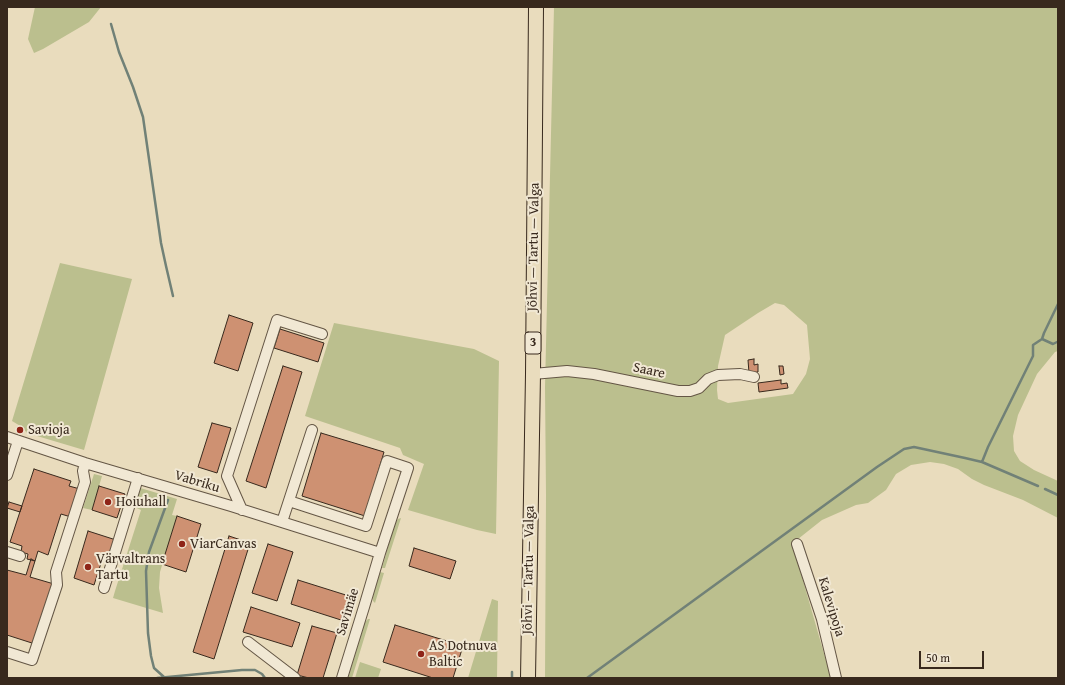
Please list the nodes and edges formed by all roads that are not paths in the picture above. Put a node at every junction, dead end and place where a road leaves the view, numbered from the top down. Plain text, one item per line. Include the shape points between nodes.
1 (536, 7) edge
2 (322, 334) dead end
3 (533, 374) junction
4 (754, 377) dead end
5 (312, 430) dead end
6 (7, 437) edge
7 (18, 441) junction
8 (85, 463) junction
9 (7, 475) edge
10 (138, 478) junction
11 (289, 501) junction
12 (242, 510) junction
13 (282, 522) junction
14 (796, 544) dead end
15 (7, 552) edge
16 (380, 553) junction
17 (20, 556) dead end
18 (104, 588) dead end
19 (248, 642) dead end
20 (7, 652) edge
21 (295, 678) edge
22 (342, 678) edge
23 (528, 678) edge
24 (836, 678) edge

1 - 3 highway, Jõhvi — Tartu — Valga / 3
2 - 12 street via 278,320 227,476
3 - 4 street, Saare via 567,371 594,374 678,391 699,388 708,379 718,375 740,374
3 - 23 highway, Jõhvi — Tartu — Valga / 3
5 - 11 street
6 - 7 street, Vabriku
7 - 8 street, Vabriku
7 - 9 street
8 - 10 street, Vabriku
8 - 20 street via 85,482 56,572 57,585 32,660
10 - 12 street, Vabriku
10 - 18 street
11 - 13 street
11 - 16 street, Savimäe via 366,526 387,461 408,468
12 - 13 street, Vabriku
13 - 16 street, Vabriku
14 - 24 street, Kalevipoja via 822,619
15 - 17 street
16 - 22 street, Savimäe
19 - 21 street

